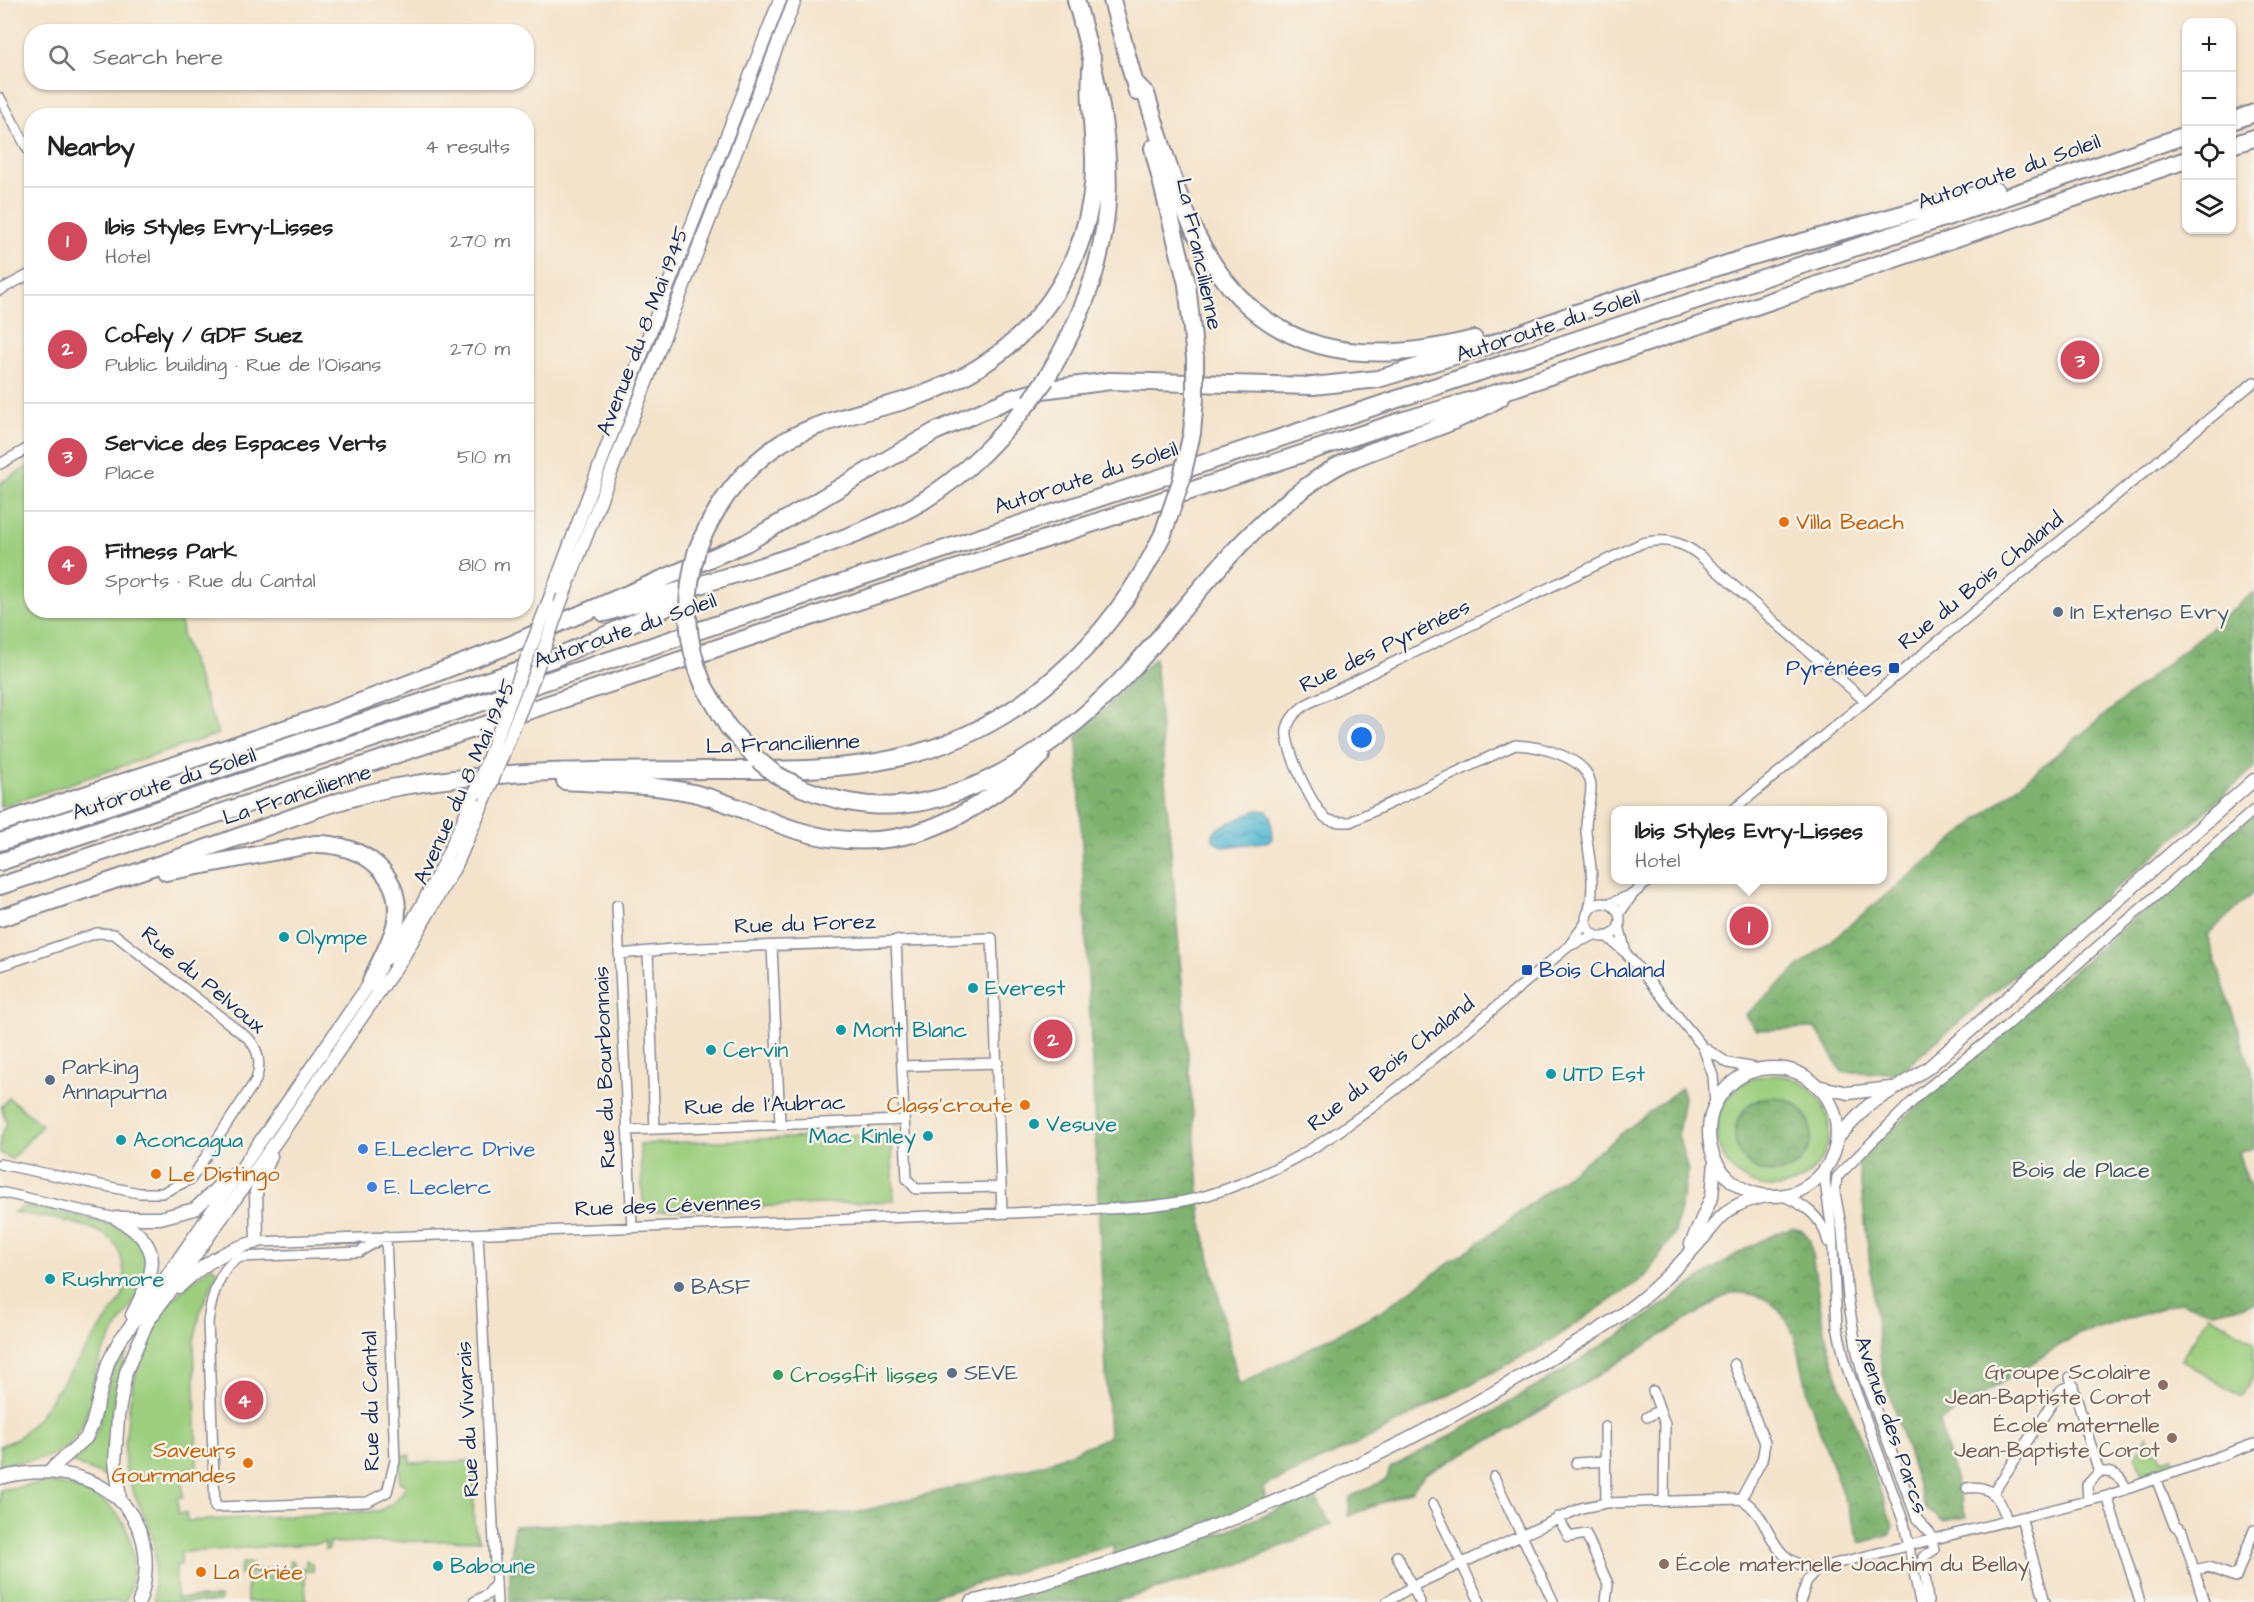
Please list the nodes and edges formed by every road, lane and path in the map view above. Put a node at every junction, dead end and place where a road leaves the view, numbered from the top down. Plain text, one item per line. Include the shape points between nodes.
1 (780, 0) edge
2 (795, 0) edge
3 (1076, 0) edge
4 (1112, 0) edge
5 (1092, 57) junction
6 (1135, 82) junction
7 (0, 98) edge
8 (2254, 113) edge
9 (2236, 120) edge
10 (2182, 137) edge
11 (2254, 138) edge
12 (24, 142) edge
13 (2236, 144) edge
14 (2182, 162) edge
15 (2050, 180) junction
16 (24, 277) edge
17 (0, 290) edge
18 (1576, 313) junction
19 (2254, 382) edge
20 (1517, 387) junction
21 (24, 450) edge
22 (0, 464) edge
23 (746, 573) junction
24 (518, 641) junction
25 (1864, 701) junction
26 (1076, 724) junction
27 (2254, 780) edge
28 (414, 784) junction
29 (479, 797) junction
30 (1738, 806) edge
31 (2254, 810) edge
32 (0, 823) edge
33 (0, 842) edge
34 (0, 861) edge
35 (106, 884) junction
36 (1644, 884) edge
37 (0, 886) edge
38 (1593, 887) junction
39 (1633, 894) junction
40 (1608, 904) junction
41 (617, 905) dead end
42 (1589, 910) junction
43 (1619, 914) junction
44 (0, 918) edge
45 (1586, 922) junction
46 (1619, 925) junction
47 (1595, 935) junction
48 (1606, 936) junction
49 (896, 940) junction
50 (772, 946) junction
51 (1569, 946) junction
52 (648, 952) junction
53 (1626, 953) junction
54 (620, 954) junction
55 (0, 966) edge
56 (370, 982) junction
57 (1703, 1047) junction
58 (998, 1063) junction
59 (902, 1066) junction
60 (1759, 1069) junction
61 (1817, 1086) junction
62 (1901, 1086) junction
63 (1715, 1104) junction
64 (903, 1119) junction
65 (780, 1124) junction
66 (655, 1129) junction
67 (628, 1130) junction
68 (1837, 1138) junction
69 (277, 1140) junction
70 (246, 1160) junction
71 (1715, 1160) junction
72 (0, 1164) edge
73 (1826, 1168) junction
74 (1001, 1187) junction
75 (0, 1192) edge
76 (1766, 1196) junction
77 (1781, 1196) junction
78 (1080, 1210) joint
79 (1002, 1212) junction
80 (116, 1218) junction
81 (632, 1227) junction
82 (478, 1234) junction
83 (386, 1236) junction
84 (257, 1242) junction
85 (1832, 1259) junction
86 (1680, 1264) junction
87 (156, 1309) junction
88 (119, 1341) junction
89 (1734, 1364) dead end
90 (1653, 1391) dead end
91 (1660, 1410) junction
92 (1647, 1417) dead end
93 (1605, 1427) dead end
94 (2253, 1447) edge
95 (1606, 1461) junction
96 (1576, 1463) dead end
97 (48, 1472) junction
98 (2099, 1472) junction
99 (1494, 1477) dead end
100 (0, 1478) edge
101 (2156, 1478) junction
102 (1967, 1488) dead end
103 (2126, 1489) junction
104 (1993, 1493) junction
105 (2107, 1496) junction
106 (120, 1499) junction
107 (1741, 1499) junction
108 (2088, 1499) junction
109 (1664, 1500) junction
110 (1606, 1503) junction
111 (1433, 1504) dead end
112 (1558, 1517) junction
113 (2021, 1517) junction
114 (2007, 1521) junction
115 (2254, 1530) edge
116 (1521, 1534) junction
117 (1931, 1538) junction
118 (1910, 1543) junction
119 (1397, 1556) dead end
120 (1462, 1563) junction
121 (1818, 1568) junction
122 (2194, 1570) junction
123 (496, 1583) junction
124 (1413, 1586) junction
125 (143, 1599) edge
126 (1553, 1601) edge
127 (474, 1602) edge
128 (497, 1602) edge
129 (971, 1602) edge
130 (1387, 1602) edge
131 (1420, 1602) edge
132 (1480, 1602) edge
133 (1604, 1602) edge
134 (1800, 1602) edge
135 (1920, 1602) edge
136 (1928, 1602) edge
137 (2045, 1602) edge
138 (2140, 1602) edge
139 (2204, 1602) edge

1 - 29 main road, Avenue du 8 Mai 1945, bridge via 668,285
2 - 29 main road, Avenue du 8 Mai 1945, bridge via 530,687
3 - 5 highway
4 - 6 highway, La Francilienne
5 - 23 highway, bridge via 1107,137 1106,218 1086,298 1046,379 974,463 916,505 852,535
5 - 26 highway, bridge via 1088,90 1095,158 1089,211 1067,271 1040,315 1010,347 958,380 922,395 822,424 775,448 736,481 712,517 697,550 690,576 687,618 693,659 728,727 775,774 831,799 898,805 936,799 991,777
6 - 18 highway via 1146,94 1177,188 1212,262 1249,307 1292,334 1341,351 1397,353 1455,344
6 - 28 highway, La Francilienne, bridge via 1192,310 1192,433 1163,534 1114,616 1073,663 1039,692 967,734 926,750 872,763 817,769 508,773
7 - 12 street
8 - 9 highway
10 - 15 highway, Autoroute du Soleil
11 - 13 highway
14 - 20 highway, Autoroute du Soleil
15 - 18 highway via 1960,198 1845,230
15 - 34 highway, Autoroute du Soleil
16 - 17 street
18 - 24 highway via 1453,357 1358,383 1284,386 1110,381 1042,390 1010,399 934,432 746,543
19 - 25 street, Rue du Bois Chaland
20 - 26 highway via 1475,413 1348,461 1292,498 1244,541 1130,671
20 - 37 highway, Autoroute du Soleil via 1401,421
21 - 22 street
23 - 24 highway
23 - 33 highway via 571,652
24 - 32 highway via 326,715
25 - 30 street, Rue du Bois Chaland
25 - 38 street, Rue des Pyrénées via 1699,555 1674,541 1653,541 1307,704 1289,722 1288,749 1317,807 1325,818 1336,823 1350,822 1515,745 1571,760 1582,767 1591,787 1586,825
26 - 28 highway via 987,800 937,827 884,840 817,836 712,799 650,787 560,781
27 - 62 main road via 1928,1068
28 - 35 highway, La Francilienne via 345,800
29 - 56 main road, Avenue du 8 Mai 1945 via 428,894
29 - 69 main road, Avenue du 8 Mai 1945 via 458,861 420,928
31 - 117 street via 2004,1028 1921,1093 1837,1177 1835,1193 1848,1298 1863,1376 1917,1518
35 - 44 highway, La Francilienne
35 - 56 highway via 298,846 328,843 350,847 379,865 391,884 397,907 394,928
36 - 39 street
38 - 40 street
38 - 42 street, Rue des Pyrénées
39 - 40 street
39 - 43 street
40 - 42 street via 1594,905
40 - 43 street
41 - 54 street, Rue du Bourbonnais
42 - 45 street
43 - 46 street
45 - 47 street
45 - 51 street
46 - 48 street
46 - 53 street
47 - 48 street
47 - 51 street
48 - 53 street
49 - 50 street, Rue du Forez
49 - 58 street, Rue du Forez via 992,938
49 - 59 street
50 - 52 street, Rue du Forez
50 - 65 street
51 - 78 street, Rue du Bois Chaland via 1360,1118 1305,1155 1206,1196 1158,1205
52 - 54 street, Rue du Forez
52 - 66 street, Rue du Bourbonnais
53 - 57 street
54 - 67 street, Rue du Bourbonnais
55 - 72 street, Rue du Pelvoux via 96,933 114,934 249,1039 259,1057 259,1070 191,1179 162,1193 139,1194
56 - 70 main road, Avenue du 8 Mai 1945
57 - 60 street via 1728,1063
57 - 63 street via 1713,1076
58 - 59 street
58 - 74 street
59 - 64 street
60 - 61 main road via 1786,1069
60 - 63 main road via 1732,1082
61 - 62 main road via 1848,1093
61 - 68 main road via 1831,1104
62 - 68 main road via 1869,1105
63 - 71 main road via 1709,1129
64 - 65 street, Rue de l'Aubrac
64 - 74 street via 906,1173 909,1184 916,1189
65 - 66 street, Rue de l'Aubrac
66 - 67 street, Rue de l'Aubrac
67 - 81 street, Rue du Bourbonnais
68 - 73 main road
69 - 84 main road via 256,1192
69 - 87 main road, Avenue du 8 Mai 1945
70 - 80 main road via 195,1209 160,1218
70 - 88 main road, Avenue du 8 Mai 1945
71 - 76 main road via 1738,1186
71 - 86 main road via 1709,1206
73 - 77 main road via 1806,1187
73 - 85 street, Avenue des Parcs
74 - 79 street
75 - 80 street
76 - 77 main road
76 - 86 main road via 1746,1201 1725,1213
77 - 85 street, Avenue des Parcs via 1806,1207 1817,1217 1826,1232
78 - 79 street, Rue des Cévennes
79 - 81 street, Rue des Cévennes
80 - 88 main road via 143,1237 151,1248 153,1262 151,1276
81 - 82 street, Rue des Cévennes
82 - 83 street, Rue des Cévennes
82 - 123 street, Rue du Vivarais
83 - 83 street, Rue du Cantal via 395,1461 387,1492 367,1502 215,1508 208,1322 213,1295 227,1267 241,1257 359,1252
83 - 84 street, Rue des Cévennes
84 - 87 main road via 225,1252 194,1273
85 - 118 street, Avenue des Parcs via 1837,1326 1846,1365
86 - 129 main road via 1639,1302 1538,1366 1435,1425 1326,1478 1118,1560
87 - 106 main road, Avenue du 8 Mai 1945 via 126,1372 115,1461
88 - 97 main road, Avenue du 8 Mai 1945 via 108,1363 86,1438
89 - 107 street via 1765,1443 1762,1460
90 - 91 street
91 - 92 street
91 - 109 street via 1665,1424
93 - 95 street
94 - 101 street
95 - 96 street
95 - 110 street
97 - 100 main road
97 - 106 main road via 82,1477
98 - 103 street via 2115,1474
98 - 104 street via 2072,1381 2061,1390
98 - 108 street via 2087,1485
99 - 116 street
101 - 103 street
101 - 122 street
102 - 104 street via 1981,1487
103 - 105 street
104 - 114 street via 2002,1504
105 - 108 street
105 - 138 street
106 - 125 main road via 136,1521 143,1540
107 - 109 street
107 - 121 street via 1756,1512 1778,1552 1797,1563
108 - 113 street
109 - 110 street
110 - 112 street
111 - 120 street
112 - 116 street
112 - 133 street via 1569,1537 1586,1534 1608,1584
113 - 114 street
113 - 137 street
114 - 117 street
115 - 122 street via 2236,1577 2208,1567
116 - 120 street
116 - 126 street
117 - 118 street
117 - 136 street via 1934,1550 1923,1557
118 - 121 street
118 - 135 street, Avenue des Parcs
119 - 124 street
120 - 124 street
120 - 132 street
121 - 134 street via 1807,1581
122 - 139 street
123 - 127 street via 488,1594
123 - 128 street, Rue du Vivarais
124 - 130 street
124 - 131 street

